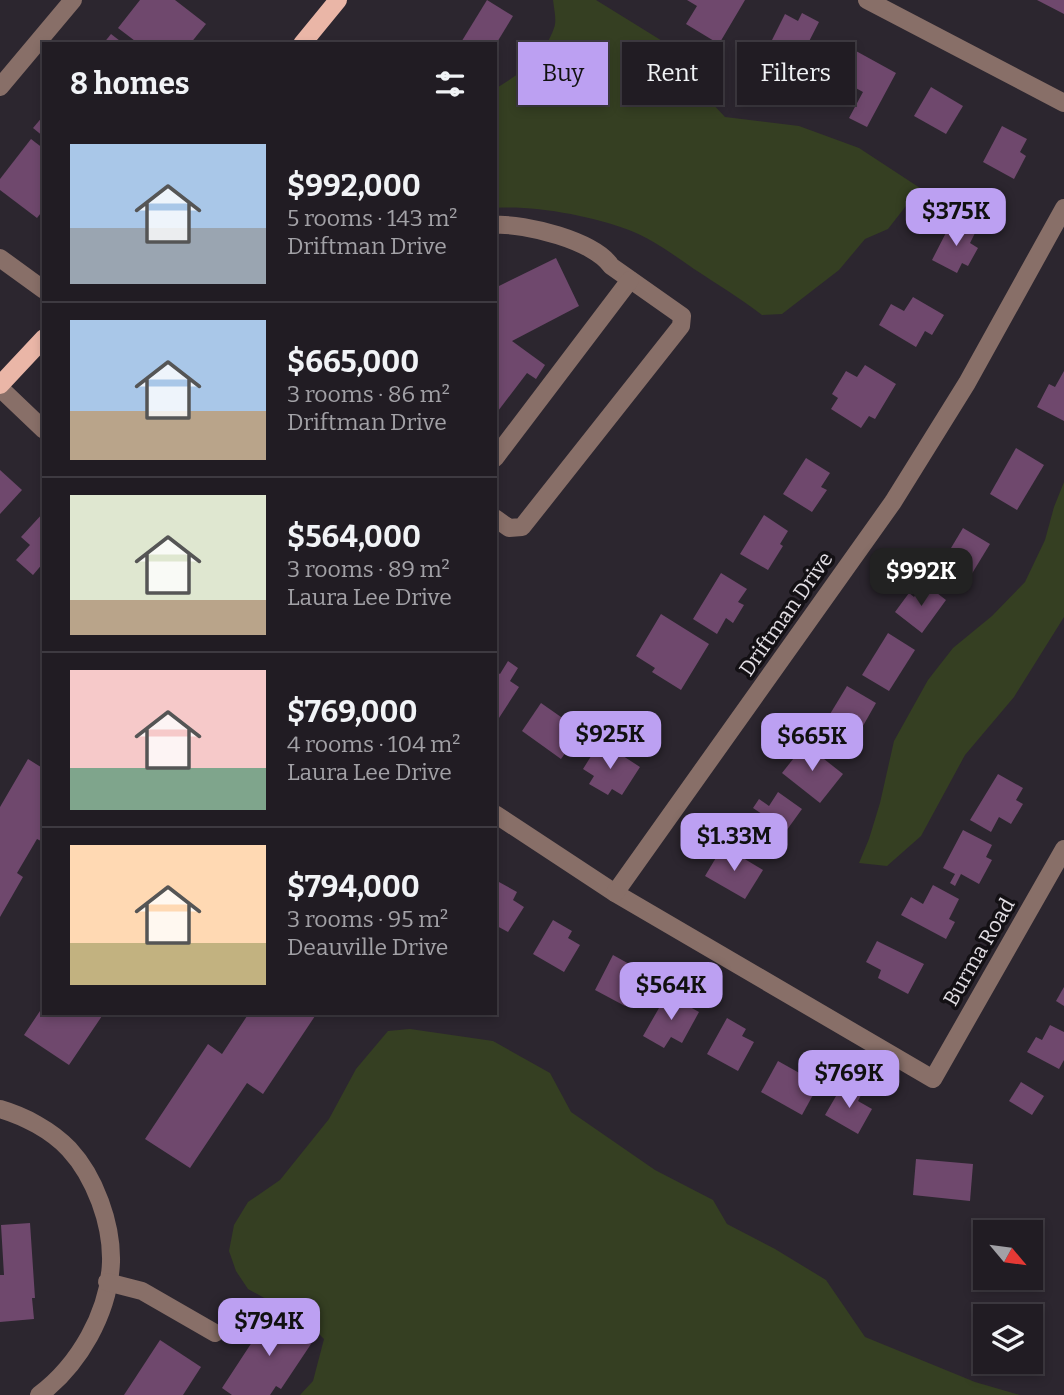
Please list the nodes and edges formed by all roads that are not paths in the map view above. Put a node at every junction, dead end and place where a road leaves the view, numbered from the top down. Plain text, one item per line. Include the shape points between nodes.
1 (338, 0) edge
2 (867, 0) edge
3 (64, 3) edge
4 (304, 42) edge
5 (0, 88) edge
6 (1064, 103) edge
7 (1064, 208) edge
8 (497, 225) edge
9 (0, 258) edge
10 (630, 280) junction
11 (42, 289) edge
12 (42, 340) edge
13 (0, 387) edge
14 (42, 428) edge
15 (497, 455) edge
16 (497, 519) edge
17 (497, 815) edge
18 (1064, 849) edge
19 (615, 892) junction
20 (0, 1109) edge
21 (107, 1282) junction
22 (215, 1333) dead end
23 (39, 1395) edge

1 - 4 main road
2 - 6 street
3 - 5 street
7 - 19 street, Driftman Drive via 967,383 893,502
8 - 10 street via 543,232 591,247
9 - 11 street
10 - 15 street
10 - 16 street via 682,316 681,326 522,527 509,528
12 - 13 main road
13 - 14 street
17 - 19 street
18 - 19 street, Burma Road via 933,1079
20 - 21 street via 42,1128 69,1149 91,1181 106,1220 111,1262
21 - 22 street via 142,1291
21 - 23 street via 91,1334

